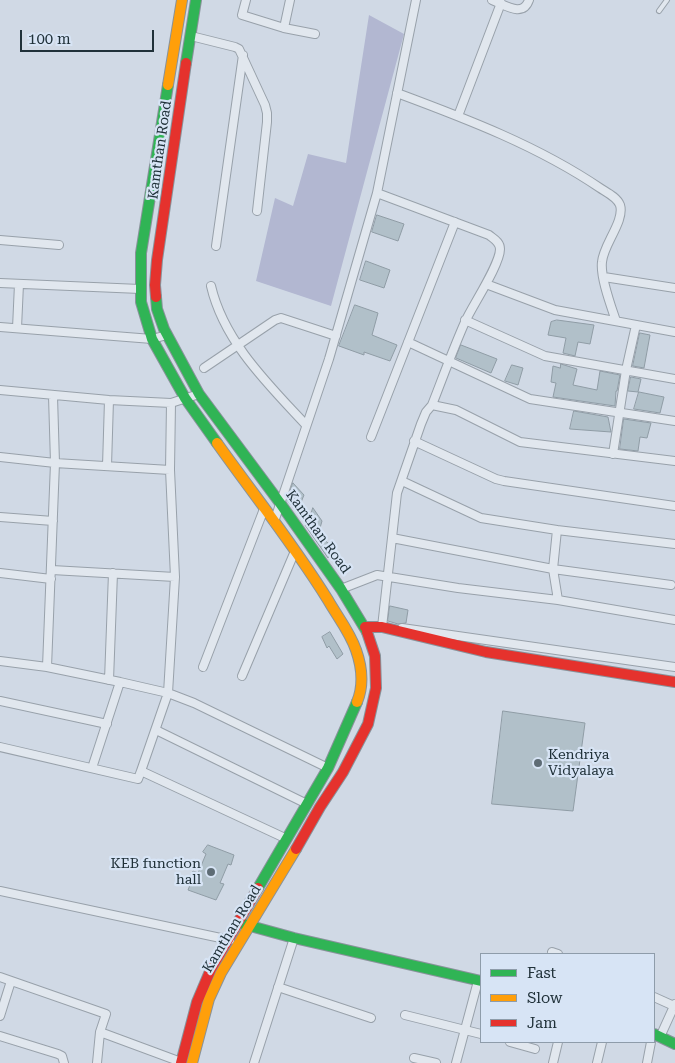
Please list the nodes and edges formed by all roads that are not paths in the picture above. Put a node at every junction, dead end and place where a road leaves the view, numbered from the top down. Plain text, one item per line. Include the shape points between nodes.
1 (182, 0) edge
2 (196, 0) edge
3 (246, 0) edge
4 (290, 0) edge
5 (416, 0) edge
6 (492, 0) edge
7 (528, 0) edge
8 (667, 0) edge
9 (501, 3) junction
10 (660, 12) dead end
11 (284, 28) junction
12 (315, 34) dead end
13 (191, 36) junction
14 (243, 55) junction
15 (397, 93) junction
16 (458, 116) junction
17 (154, 170) junction
18 (170, 175) junction
19 (377, 192) junction
20 (257, 211) dead end
21 (455, 222) junction
22 (0, 240) edge
23 (59, 245) dead end
24 (216, 246) dead end
25 (604, 277) junction
26 (0, 283) edge
27 (19, 284) junction
28 (486, 284) junction
29 (211, 286) dead end
30 (675, 288) edge
31 (140, 289) junction
32 (466, 320) junction
33 (616, 321) junction
34 (636, 325) junction
35 (0, 327) edge
36 (17, 328) junction
37 (675, 332) edge
38 (167, 335) junction
39 (336, 336) junction
40 (152, 339) junction
41 (408, 342) junction
42 (237, 345) junction
43 (448, 362) junction
44 (204, 368) dead end
45 (626, 370) junction
46 (675, 378) edge
47 (0, 390) edge
48 (199, 394) junction
49 (53, 396) junction
50 (185, 398) junction
51 (109, 400) junction
52 (171, 403) junction
53 (432, 405) junction
54 (619, 414) junction
55 (675, 421) edge
56 (306, 425) junction
57 (371, 436) dead end
58 (414, 441) junction
59 (612, 454) junction
60 (0, 457) edge
61 (675, 461) edge
62 (55, 463) junction
63 (107, 466) junction
64 (170, 470) junction
65 (402, 481) junction
66 (280, 503) junction
67 (675, 506) edge
68 (264, 509) junction
69 (0, 517) edge
70 (53, 521) junction
71 (274, 522) junction
72 (557, 530) junction
73 (392, 538) junction
74 (675, 544) edge
75 (295, 551) junction
76 (553, 569) junction
77 (52, 570) junction
78 (0, 573) edge
79 (113, 573) junction
80 (174, 577) junction
81 (388, 577) junction
82 (51, 579) junction
83 (671, 585) dead end
84 (341, 588) junction
85 (558, 600) junction
86 (675, 620) edge
87 (382, 626) junction
88 (365, 627) junction
89 (375, 656) junction
90 (0, 661) edge
91 (359, 663) junction
92 (47, 667) junction
93 (203, 667) dead end
94 (675, 667) edge
95 (242, 676) dead end
96 (110, 680) junction
97 (120, 682) junction
98 (675, 682) edge
99 (168, 693) junction
100 (0, 701) edge
101 (107, 724) junction
102 (156, 730) junction
103 (0, 746) edge
104 (92, 768) junction
105 (328, 768) junction
106 (141, 770) junction
107 (307, 804) junction
108 (287, 839) junction
109 (0, 891) edge
110 (244, 924) junction
111 (294, 938) junction
112 (230, 940) junction
113 (0, 977) edge
114 (11, 981) junction
115 (480, 981) edge
116 (278, 987) junction
117 (655, 997) edge
118 (674, 1005) edge
119 (405, 1015) dead end
120 (0, 1016) edge
121 (371, 1018) dead end
122 (466, 1030) junction
123 (100, 1032) junction
124 (480, 1034) edge
125 (0, 1036) edge
126 (655, 1038) edge
127 (514, 1043) edge
128 (558, 1043) edge
129 (602, 1043) edge
130 (653, 1043) edge
131 (675, 1044) edge
132 (535, 1049) dead end
133 (414, 1058) dead end
134 (64, 1063) edge
135 (96, 1063) edge
136 (181, 1063) edge
137 (192, 1063) edge
138 (254, 1063) edge
139 (436, 1063) edge
140 (456, 1063) edge
141 (553, 1063) edge
142 (596, 1063) edge
143 (646, 1063) edge

1 - 17 main road, Kamthan Road
2 - 13 main road, Kamthan Road
3 - 11 street via 242,16
4 - 11 street
5 - 15 street
6 - 9 street
7 - 9 street via 522,10
8 - 10 lane
9 - 16 street
11 - 12 street
13 - 14 street via 234,47
13 - 18 main road, Kamthan Road
14 - 20 street via 267,114
14 - 24 street
15 - 16 street
15 - 19 street
16 - 25 street via 527,146 617,200 620,211 603,257
17 - 18 main road
17 - 31 main road, Kamthan Road via 141,253
18 - 38 main road, Kamthan Road via 155,285 158,309
19 - 21 street
19 - 39 street
21 - 28 street via 488,235 500,247
21 - 41 street
22 - 23 street
25 - 30 street
25 - 33 street
26 - 27 street
27 - 31 street
27 - 36 street
28 - 32 street
28 - 33 street via 554,310
29 - 42 street via 215,303
31 - 40 main road, Kamthan Road
32 - 43 street
32 - 45 street via 545,356
33 - 34 street
34 - 37 street
34 - 45 street
35 - 36 street
36 - 40 street
38 - 40 street
38 - 48 main road, Kamthan Road
39 - 42 street via 281,318
39 - 56 street
40 - 50 main road, Kamthan Road
41 - 43 street
41 - 57 street
42 - 44 street
42 - 56 street
43 - 53 street
43 - 54 street via 530,399
45 - 46 street
45 - 54 street
47 - 49 street
48 - 50 street
48 - 66 main road, Kamthan Road
49 - 51 street
49 - 62 street
50 - 52 street
50 - 68 main road, Kamthan Road
51 - 52 street
51 - 63 street
52 - 64 street
53 - 58 street
53 - 59 street via 456,410 520,442
54 - 55 street
54 - 59 street
56 - 66 street
58 - 65 street
58 - 67 street via 504,481
59 - 61 street
60 - 62 street
62 - 63 street
62 - 70 street
63 - 64 street
64 - 80 street
65 - 72 street via 481,518
65 - 73 street via 397,494
66 - 71 street
66 - 84 main road, Kamthan Road
68 - 71 main road, Kamthan Road
68 - 93 street
69 - 70 street
70 - 77 street
71 - 75 main road, Kamthan Road
72 - 74 street
72 - 76 street
73 - 76 street
73 - 81 street
75 - 91 main road, Kamthan Road via 348,633
75 - 95 street
76 - 83 street
76 - 85 street
77 - 79 street
77 - 82 street
78 - 82 street
79 - 80 street
79 - 96 street
80 - 99 street
81 - 84 street via 378,575
81 - 85 street
81 - 87 street
82 - 92 street
84 - 88 main road, Kamthan Road
85 - 86 street
87 - 88 main road
87 - 94 street
87 - 98 main road via 486,652
88 - 89 main road, Kamthan Road
89 - 91 main road
89 - 110 main road, Kamthan Road via 376,688 368,724 303,838
90 - 92 street
91 - 105 main road, Kamthan Road via 360,694
92 - 96 street
96 - 97 street
97 - 99 street
97 - 101 street
99 - 102 street
99 - 105 street
100 - 101 street
101 - 104 street
102 - 106 street
102 - 107 street
103 - 104 street
104 - 106 street via 138,779
105 - 107 main road, Kamthan Road
106 - 108 street
107 - 108 main road, Kamthan Road
108 - 110 main road, Kamthan Road
109 - 112 street
110 - 111 main road
110 - 112 main road, Kamthan Road
110 - 137 main road, Kamthan Road via 209,998
111 - 115 main road
111 - 116 street
112 - 136 main road, Kamthan Road via 211,969 197,1002
113 - 114 street
114 - 120 street
114 - 123 street via 106,1014
115 - 122 street
116 - 121 street
116 - 138 street
117 - 118 street
118 - 126 street
119 - 122 street
122 - 124 street
122 - 140 street
123 - 135 street
123 - 136 street
125 - 134 street via 58,1054
126 - 131 main road
127 - 132 street
128 - 141 street
129 - 142 street
130 - 143 street
133 - 139 street

